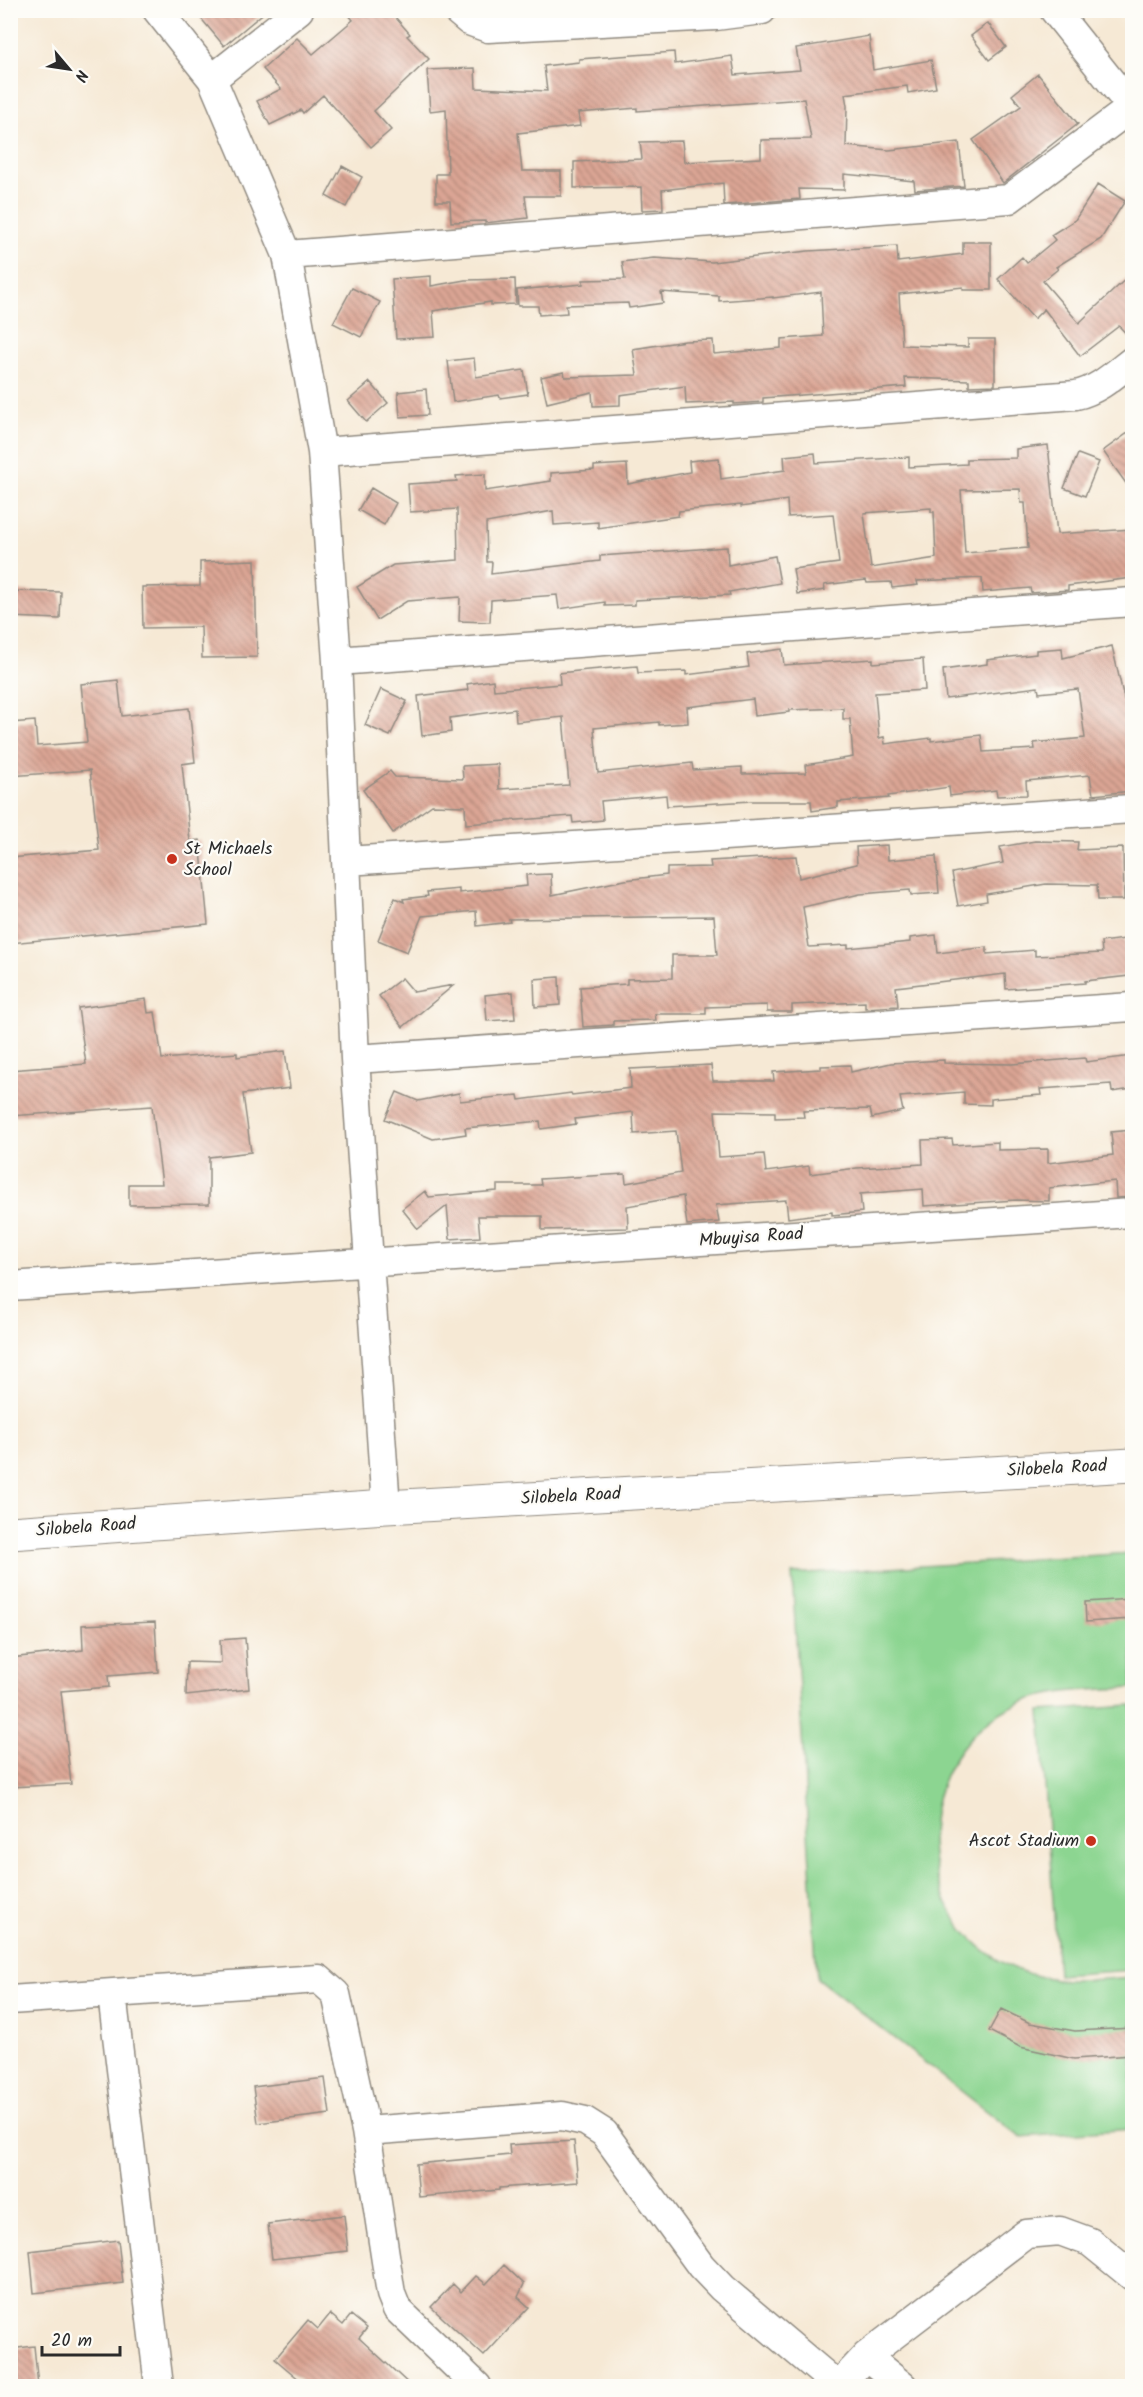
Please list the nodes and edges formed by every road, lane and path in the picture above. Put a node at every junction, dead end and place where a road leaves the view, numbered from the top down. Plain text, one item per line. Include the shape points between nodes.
1 (157, 10) edge
2 (299, 10) edge
3 (456, 10) edge
4 (762, 10) edge
5 (1054, 10) edge
6 (212, 80) junction
7 (1132, 108) edge
8 (287, 255) junction
9 (1132, 361) edge
10 (322, 452) junction
11 (1132, 602) edge
12 (337, 661) junction
13 (1132, 809) edge
14 (347, 861) junction
15 (1132, 1007) edge
16 (355, 1059) junction
17 (1132, 1213) edge
18 (370, 1263) junction
19 (10, 1286) edge
20 (1132, 1465) edge
21 (386, 1507) junction
22 (10, 1533) edge
23 (112, 1994) junction
24 (10, 2000) edge
25 (366, 2131) junction
26 (1132, 2276) edge
27 (866, 2356) junction
28 (159, 2386) edge
29 (477, 2386) edge
30 (838, 2386) edge
31 (903, 2386) edge

1 - 6 street
2 - 6 street
3 - 4 street via 469,21 488,28
5 - 7 street
6 - 8 street
7 - 8 street via 1009,199
8 - 10 street
9 - 10 street via 1099,386 1076,395
10 - 12 street
11 - 12 street
12 - 14 street
13 - 14 street
14 - 16 street
15 - 16 street
16 - 18 street
17 - 18 street, Mbuyisa Road
18 - 19 street, Mbuyisa Road
18 - 21 street
20 - 21 street, Silobela Road
21 - 22 street, Silobela Road
23 - 24 street
23 - 25 street via 320,1979 336,1994
23 - 28 street
25 - 29 street via 391,2294 397,2309
25 - 30 street via 562,2116 585,2121 604,2133 722,2288
26 - 27 street via 1089,2242 1060,2231 1026,2234
27 - 30 street
27 - 31 street

